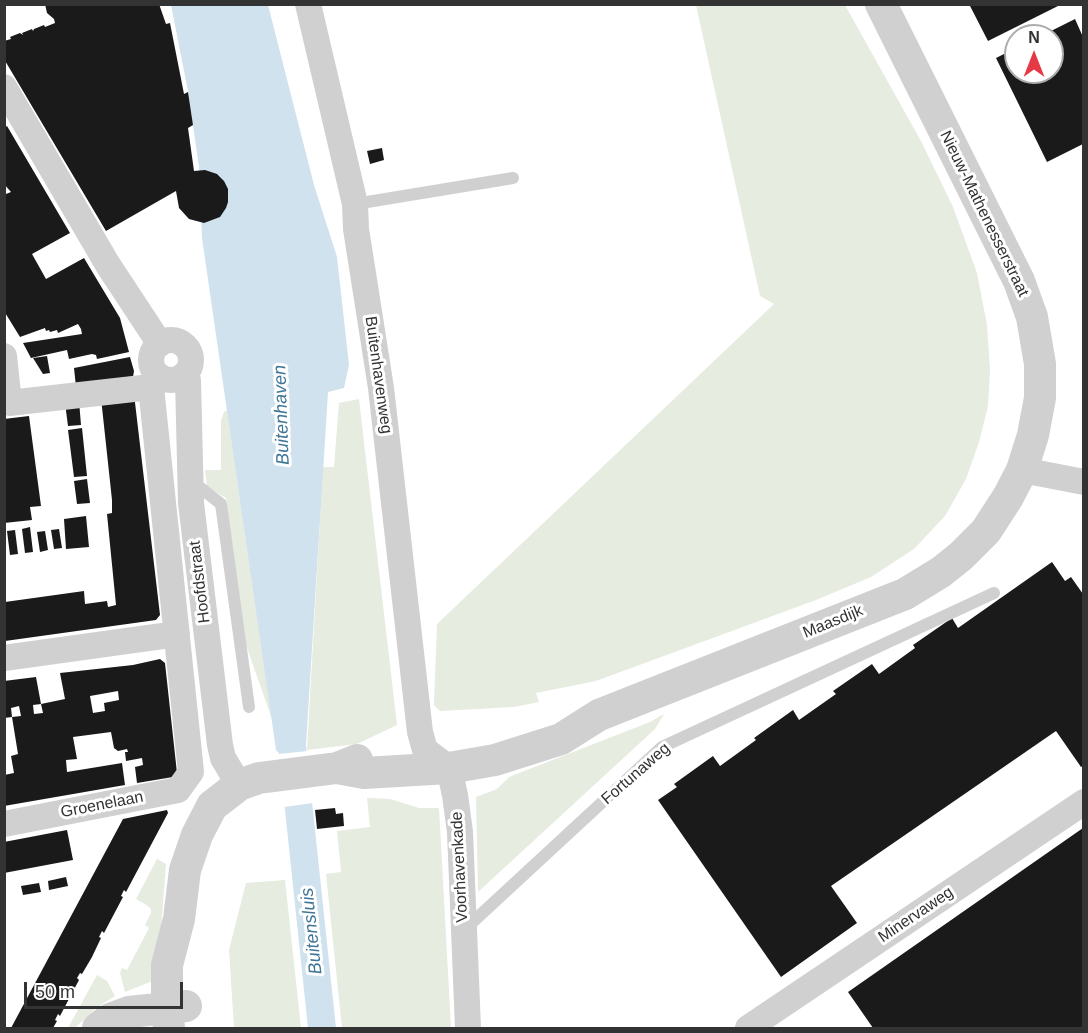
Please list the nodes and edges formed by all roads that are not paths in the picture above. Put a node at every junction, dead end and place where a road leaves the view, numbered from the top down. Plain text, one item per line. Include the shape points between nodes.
1 (308, 4) edge
2 (881, 4) edge
3 (4, 87) edge
4 (513, 178) dead end
5 (355, 204) junction
6 (4, 356) edge
7 (165, 380) junction
8 (1022, 470) junction
9 (191, 479) junction
10 (1083, 484) edge
11 (994, 593) dead end
12 (177, 634) junction
13 (4, 658) edge
14 (249, 707) dead end
15 (437, 759) junction
16 (191, 771) joint
17 (239, 785) junction
18 (1083, 802) edge
19 (4, 824) edge
20 (464, 931) junction
21 (177, 1018) edge
22 (98, 1029) edge
23 (468, 1029) edge
24 (748, 1029) edge

1 - 5 street, Buitenhavenweg
2 - 8 street, Nieuw-Mathenesserstraat via 1019,281 1032,317 1040,364 1040,398
3 - 7 street via 108,265 160,344 151,360 154,372
4 - 5 lane
5 - 15 street, Buitenhavenweg via 381,388 420,732
6 - 7 street via 9,403
7 - 9 street, Hoofdstraat via 188,380
7 - 12 street, Hoofdstraat
8 - 10 street
8 - 15 street, Maasdijk via 986,531 941,572 905,594 599,715 561,739 495,760
9 - 14 lane via 221,504
9 - 17 street, Hoofdstraat via 219,745
11 - 20 lane, Fortunaweg via 662,747
12 - 13 street
12 - 16 street, Hoofdstraat
15 - 17 street, Maasdijk via 364,773 309,771
15 - 20 street, Voorhavenkade via 460,832
16 - 19 street, Groenelaan via 178,790
17 - 21 street via 212,806 185,870 179,919 188,964
18 - 24 street, Minervaweg
20 - 23 street
21 - 22 street via 129,1012

